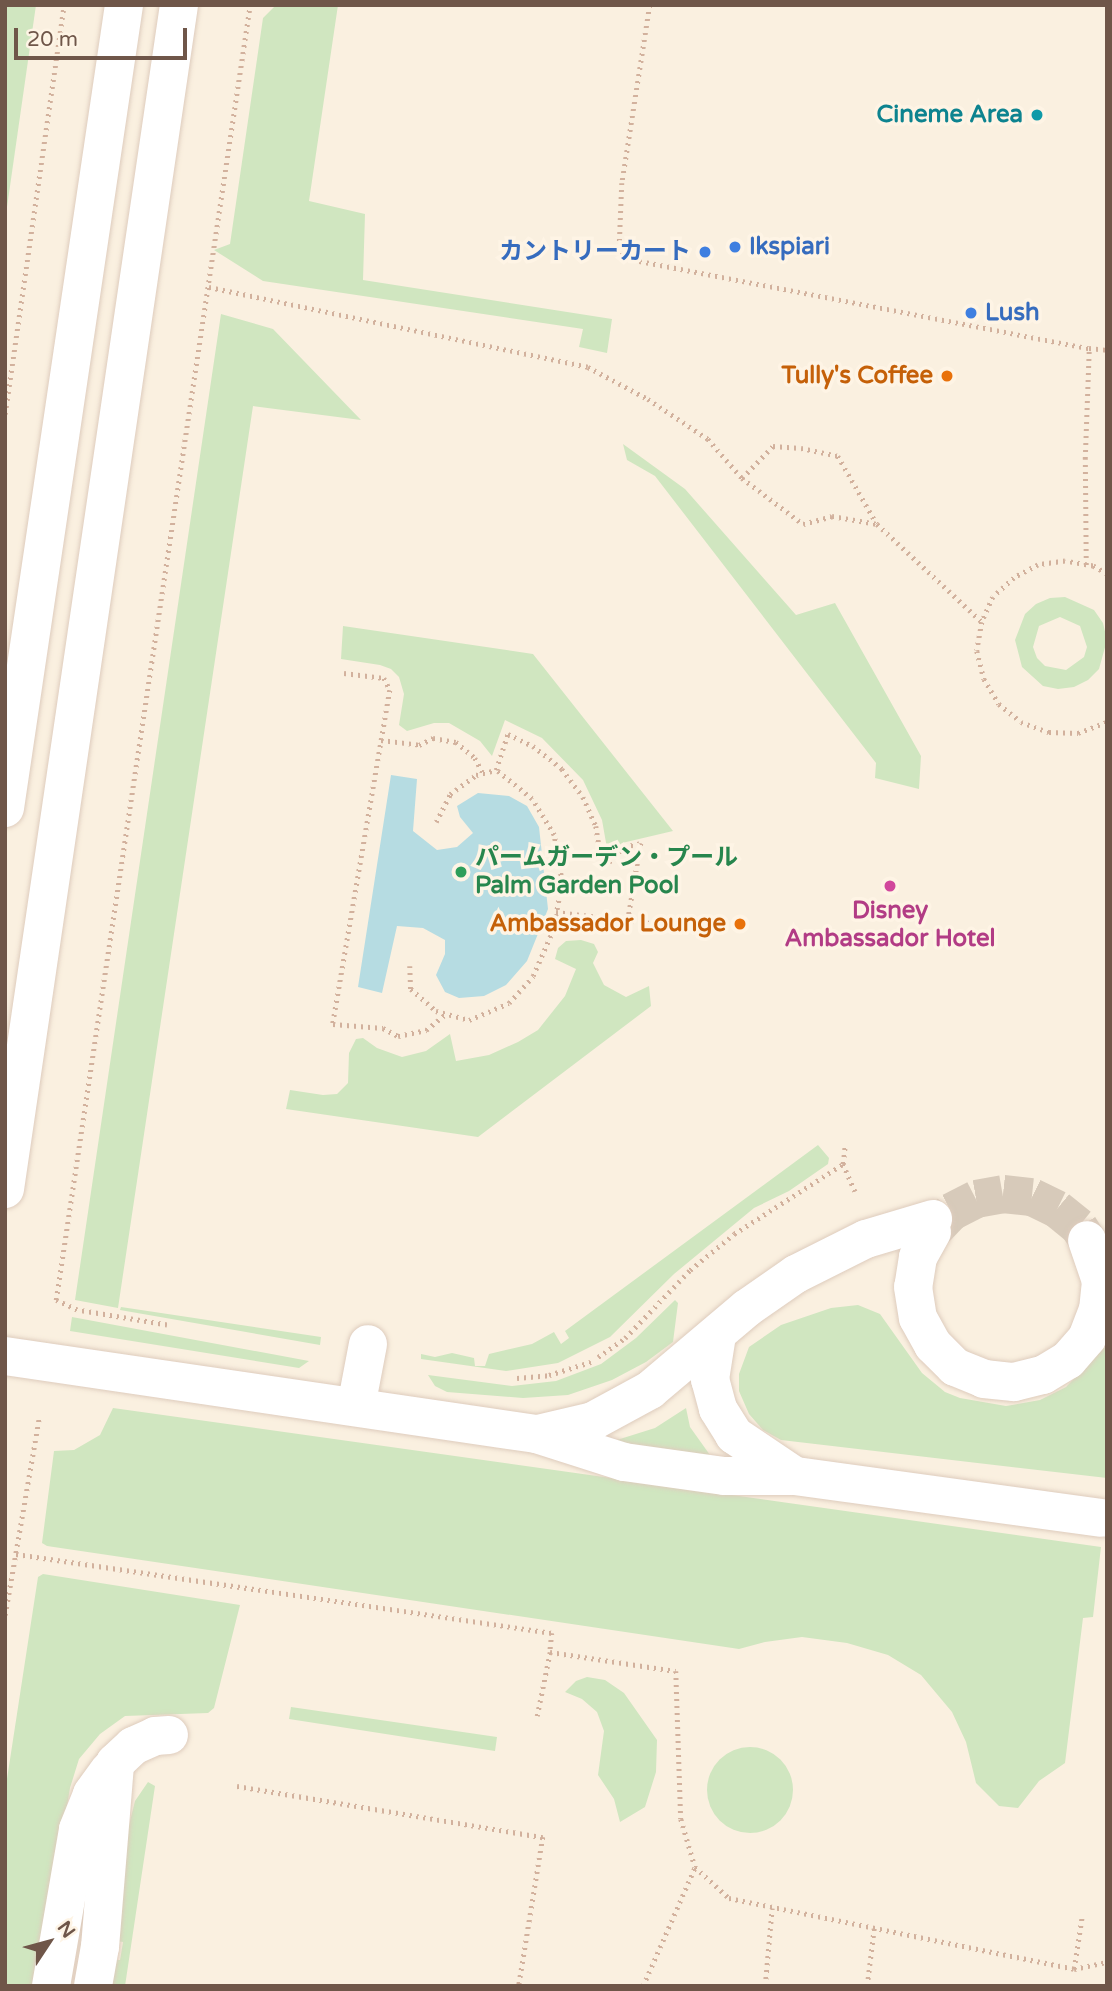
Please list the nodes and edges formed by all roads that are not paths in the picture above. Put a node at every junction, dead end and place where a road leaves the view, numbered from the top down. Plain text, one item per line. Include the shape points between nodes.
1 (124, 5) edge
2 (179, 5) edge
3 (5, 808) edge
4 (5, 1189) edge
5 (1095, 1247) tunnel mouth
6 (717, 1335) junction
7 (368, 1344) dead end
8 (5, 1356) edge
9 (356, 1407) junction
10 (536, 1434) junction
11 (794, 1476) junction
12 (1101, 1518) dead end
13 (169, 1735) dead end
14 (115, 1763) junction
15 (51, 1986) edge
16 (93, 1986) edge

1 - 3 street
2 - 4 street
5 - 6 street via 1101,1281 1098,1310 1087,1338 1068,1360 1043,1375 1014,1382 984,1379 955,1367 933,1345 918,1318 913,1287 918,1257 932,1225 866,1239 796,1274
6 - 10 street via 650,1390 593,1421
6 - 11 street via 710,1379 718,1409 734,1435
7 - 9 street
8 - 9 street
9 - 10 street
10 - 11 street via 624,1462 724,1476
11 - 12 street
13 - 14 street via 133,1746
14 - 15 street via 92,1794 78,1829
14 - 16 street

